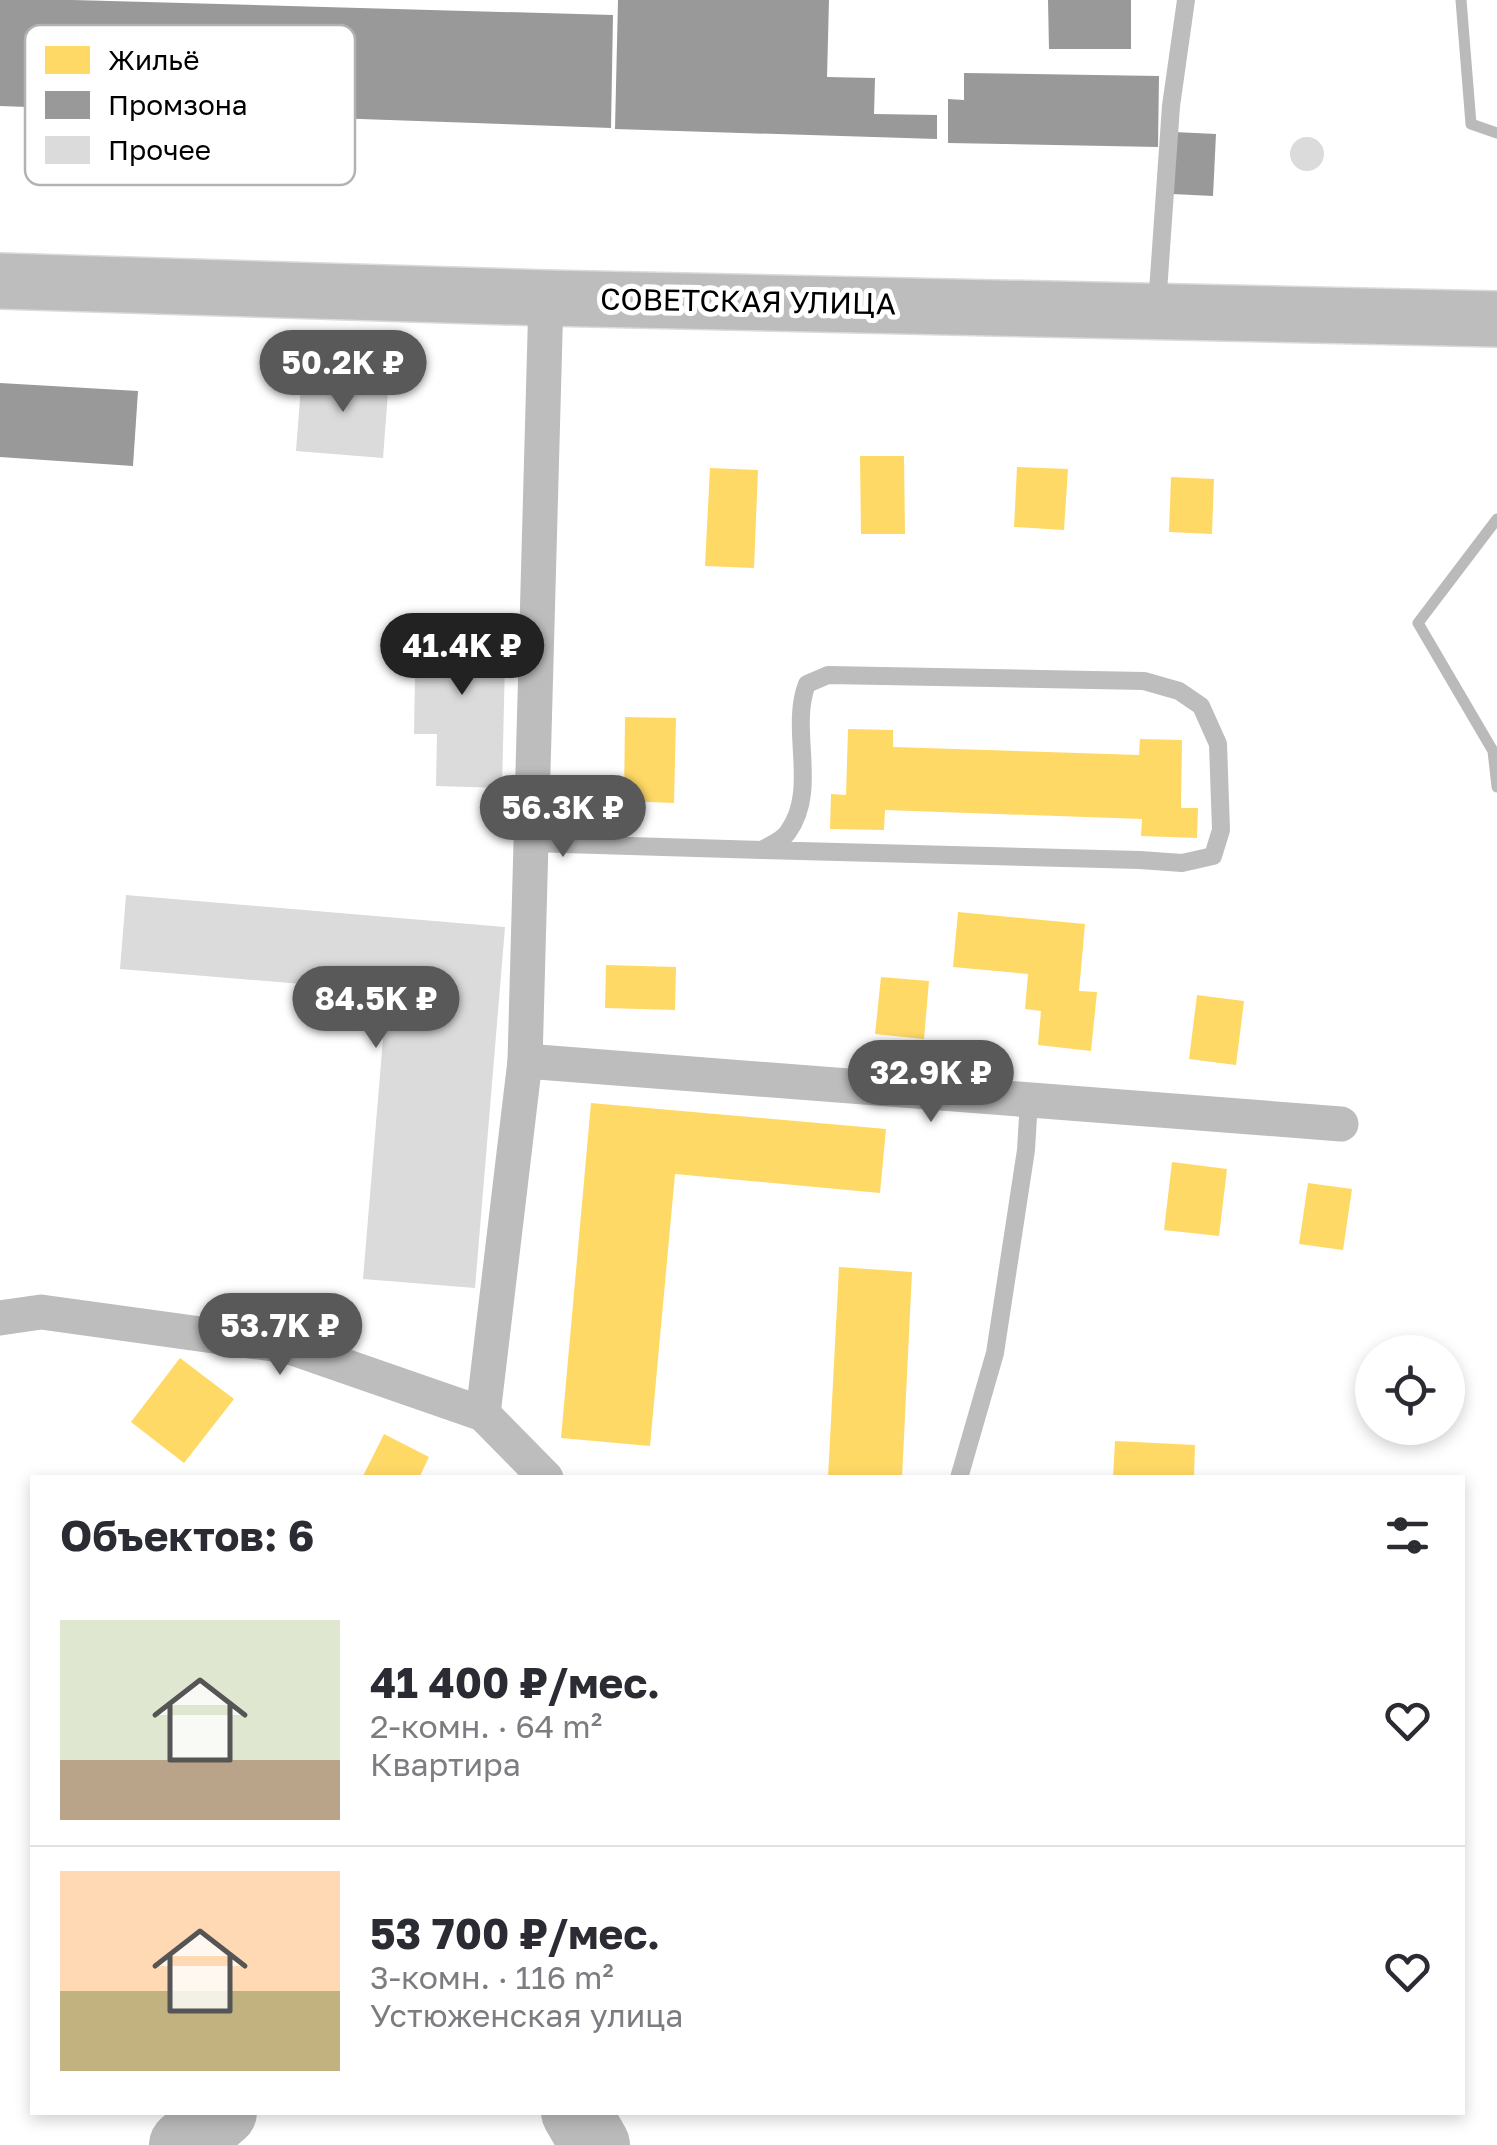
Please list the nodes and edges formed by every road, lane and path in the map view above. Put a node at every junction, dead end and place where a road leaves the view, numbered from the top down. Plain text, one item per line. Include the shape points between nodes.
1 (1186, 0) edge
2 (0, 281) edge
3 (546, 298) junction
4 (1157, 312) junction
5 (1497, 320) edge
6 (531, 843) junction
7 (762, 850) junction
8 (526, 1061) junction
9 (1029, 1100) junction
10 (1342, 1124) dead end
11 (0, 1318) edge
12 (483, 1414) junction
13 (543, 1475) edge
14 (959, 1475) edge

1 - 4 lane via 1171,106
2 - 3 main road, СОВЕТСКАЯ УЛИЦА
3 - 4 main road, СОВЕТСКАЯ УЛИЦА
3 - 6 street
4 - 5 main road, СОВЕТСКАЯ УЛИЦА
6 - 7 lane
6 - 8 street
7 - 7 lane via 787,835 801,804 800,702 807,684 828,675 1144,682 1201,706 1218,744 1221,830 1213,856 1182,863
8 - 9 street
8 - 12 street
9 - 10 street
9 - 14 lane via 996,1353
11 - 12 street via 41,1312 287,1346
12 - 13 street

